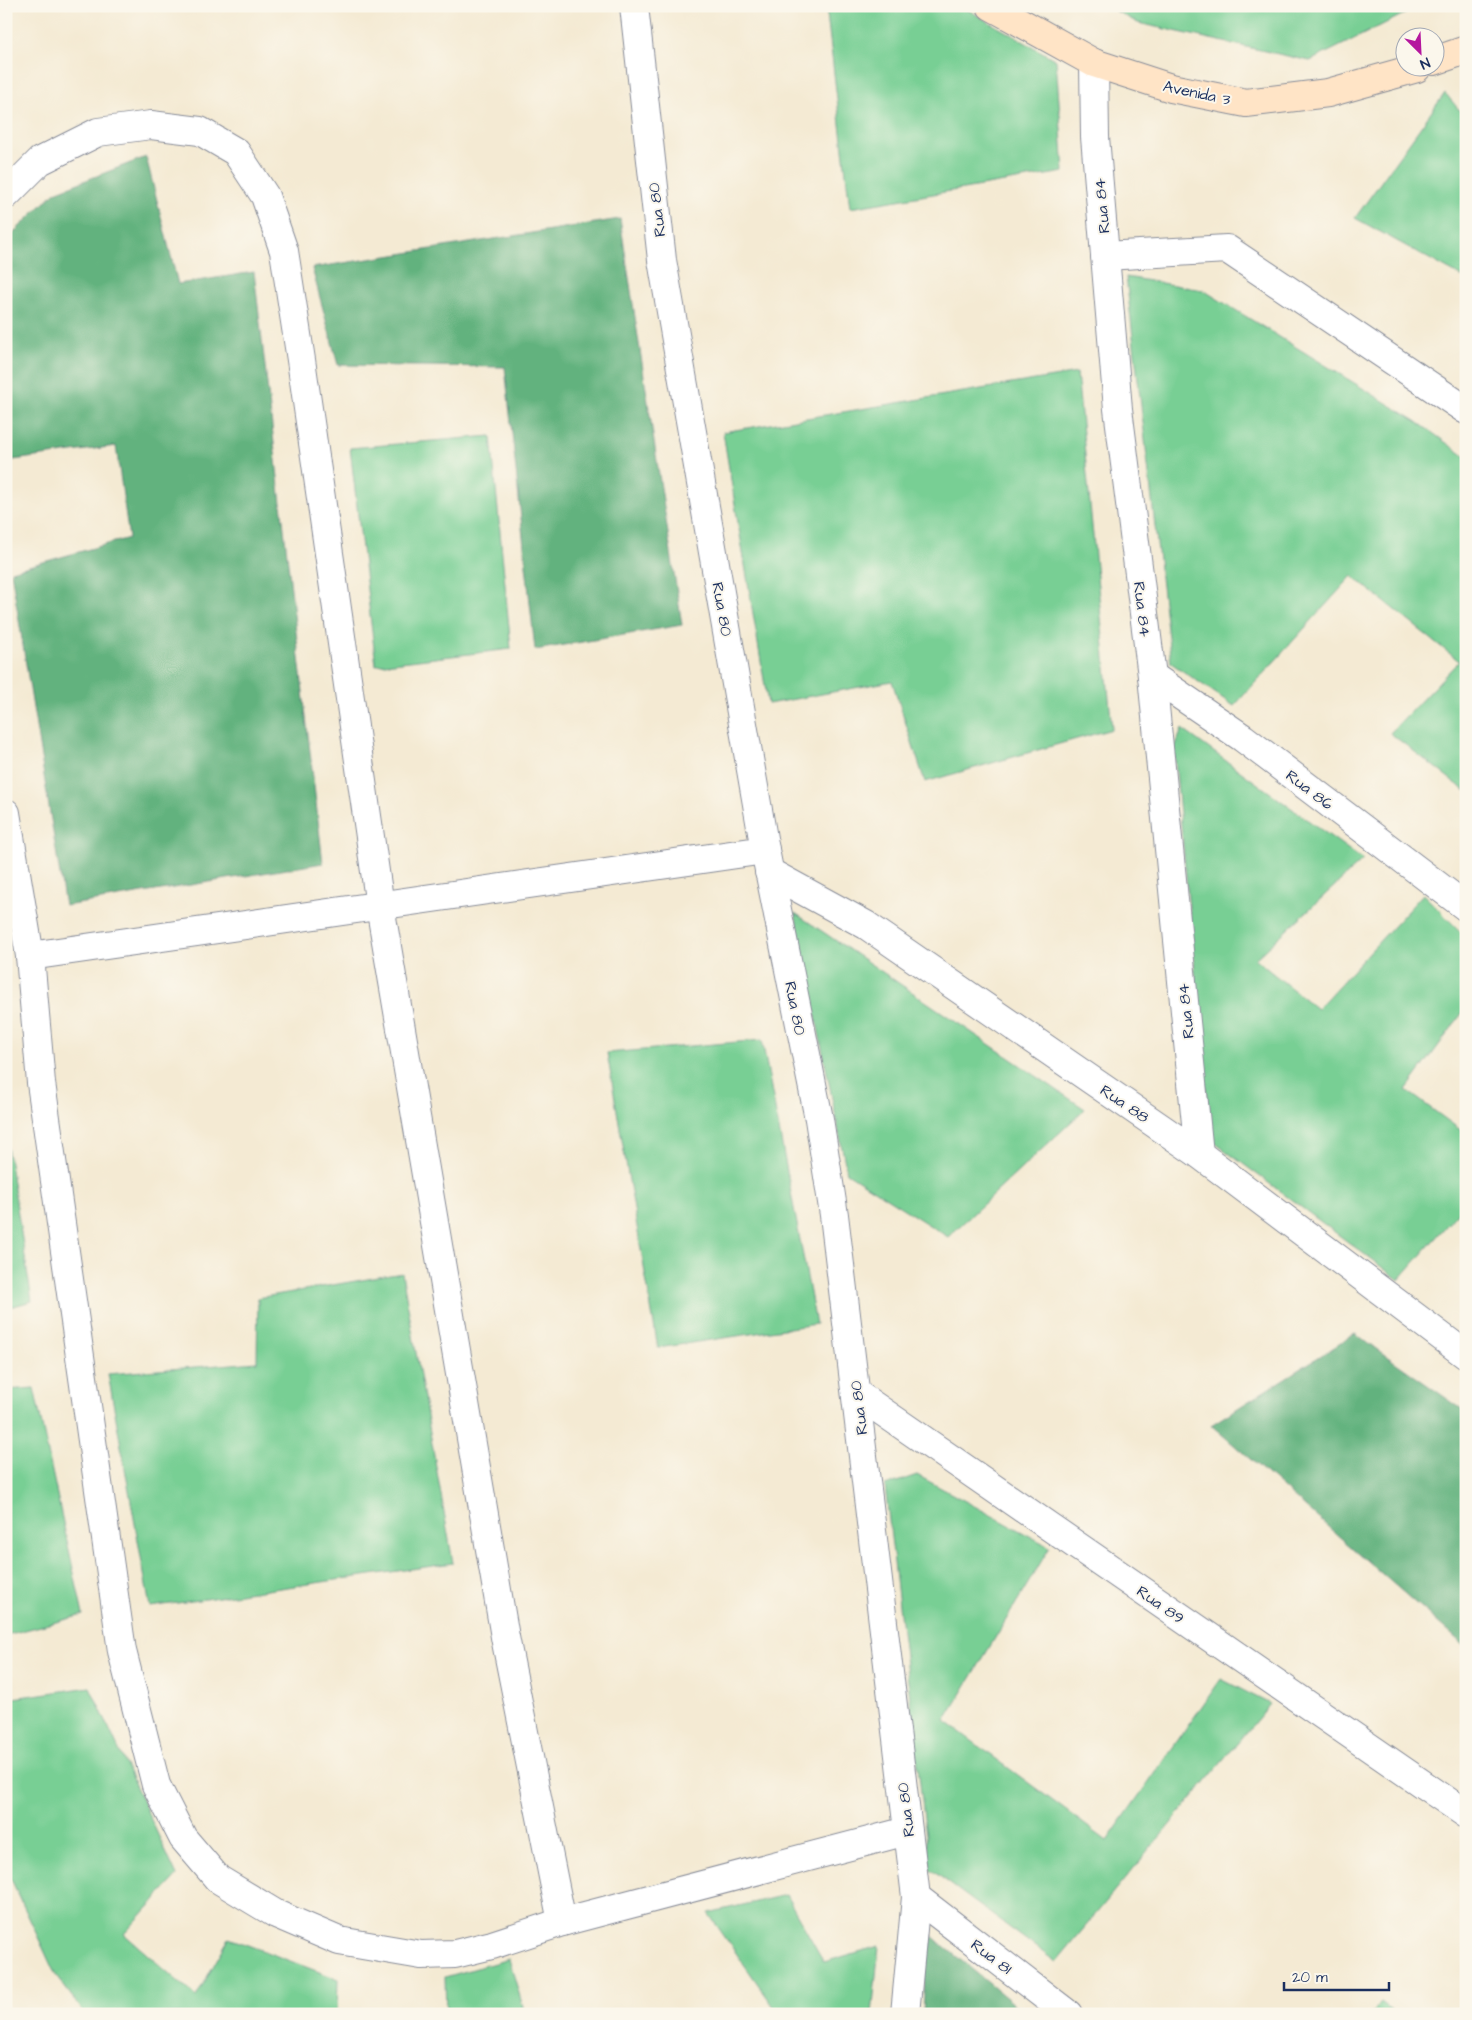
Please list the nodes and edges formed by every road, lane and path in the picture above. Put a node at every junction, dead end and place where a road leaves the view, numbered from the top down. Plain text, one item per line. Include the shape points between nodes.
1 (634, 6) edge
2 (991, 6) edge
3 (1466, 50) edge
4 (1444, 58) edge
5 (1094, 63) junction
6 (1394, 74) edge
7 (6, 195) edge
8 (1105, 256) junction
9 (1466, 410) edge
10 (1152, 676) junction
11 (6, 812) edge
12 (767, 861) junction
13 (380, 906) junction
14 (1466, 907) edge
15 (30, 956) junction
16 (1199, 1154) junction
17 (1466, 1355) edge
18 (856, 1394) junction
19 (1466, 1814) edge
20 (907, 1831) junction
21 (916, 1898) junction
22 (562, 1922) junction
23 (905, 2014) edge
24 (1068, 2014) edge

1 - 12 street, Rua 80 via 662,260
2 - 5 main road, Avenida 3
3 - 4 main road
5 - 6 main road, Avenida 3 via 1171,88 1246,103 1328,92
5 - 8 street, Rua 84 via 1095,136
7 - 13 street via 40,161 98,132 151,125 200,131 236,152 265,196 284,251 302,360
8 - 9 street via 1227,249
8 - 10 street, Rua 84 via 1118,409
10 - 14 street, Rua 86 via 1243,738
10 - 16 street, Rua 84
11 - 15 street
12 - 13 street
12 - 16 street, Rua 88 via 866,925
12 - 18 street, Rua 80 via 819,1119
13 - 15 street
13 - 22 street via 503,1627
15 - 22 street via 40,1083 122,1651 156,1785 183,1838 218,1879 276,1914 339,1940 421,1955 454,1954
16 - 17 street, Rua 88
18 - 19 street, Rua 89
18 - 20 street, Rua 80
20 - 21 street, Rua 80
20 - 22 street
21 - 23 street, Rua 80
21 - 24 street, Rua 81

